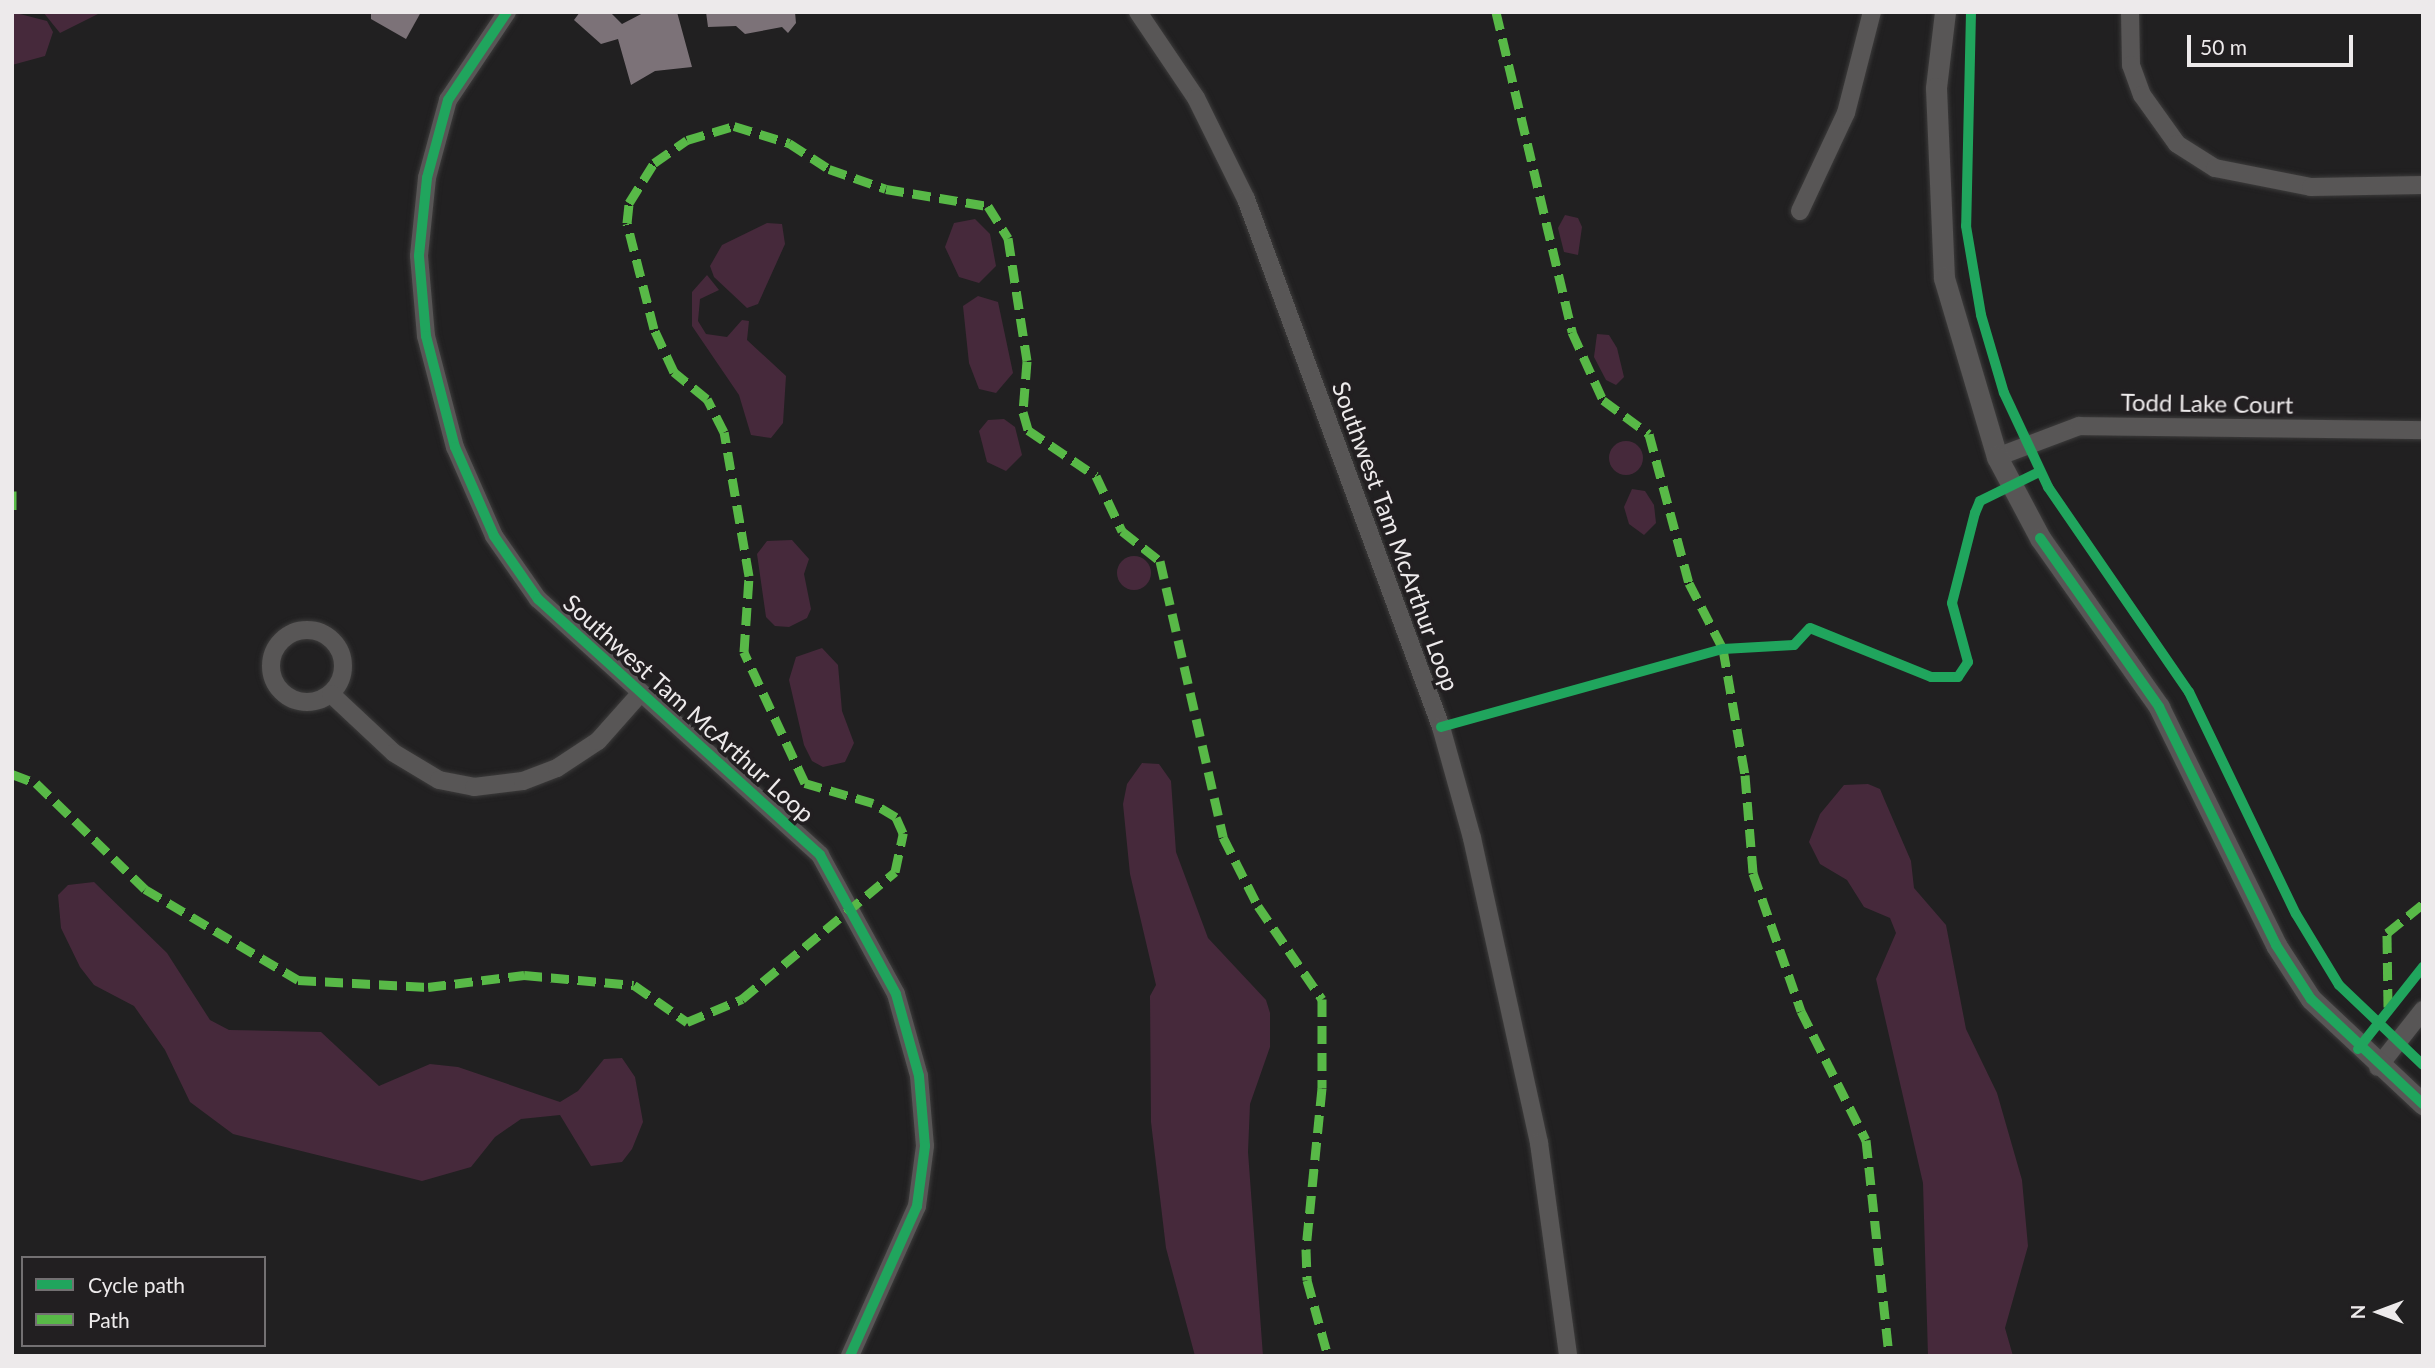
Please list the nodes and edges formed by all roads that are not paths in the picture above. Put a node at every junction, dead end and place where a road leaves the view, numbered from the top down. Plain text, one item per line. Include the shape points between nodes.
1 (507, 12) edge
2 (1138, 12) edge
3 (1872, 12) edge
4 (1945, 12) edge
5 (2130, 12) edge
6 (2423, 186) edge
7 (1800, 211) dead end
8 (2423, 430) edge
9 (1997, 457) junction
10 (331, 694) junction
11 (638, 696) junction
12 (2423, 1010) edge
13 (2378, 1067) junction
14 (2423, 1104) edge
15 (850, 1356) edge
16 (1568, 1356) edge

1 - 11 street, Southwest Tam McArthur Loop via 448,100 427,178 419,256 426,335 455,447 494,536 538,599
2 - 16 street, Southwest Tam McArthur Loop via 1196,98 1246,198 1441,727 1472,838 1539,1143
3 - 7 street via 1846,113
4 - 9 street via 1936,113 1944,278
5 - 6 street via 2131,65 2142,95 2177,144 2215,167 2311,187
8 - 9 street, Todd Lake Court via 2079,426
9 - 13 street via 2040,538 2160,707 2276,945 2311,999
10 - 10 street via 343,672 338,647 318,631 283,639 270,670 279,690 299,702
10 - 11 street via 394,753 439,780 474,786 523,781 557,768 598,741
11 - 15 street, Southwest Tam McArthur Loop via 820,855 896,994 919,1076 925,1146 918,1206
12 - 13 street
13 - 14 street

